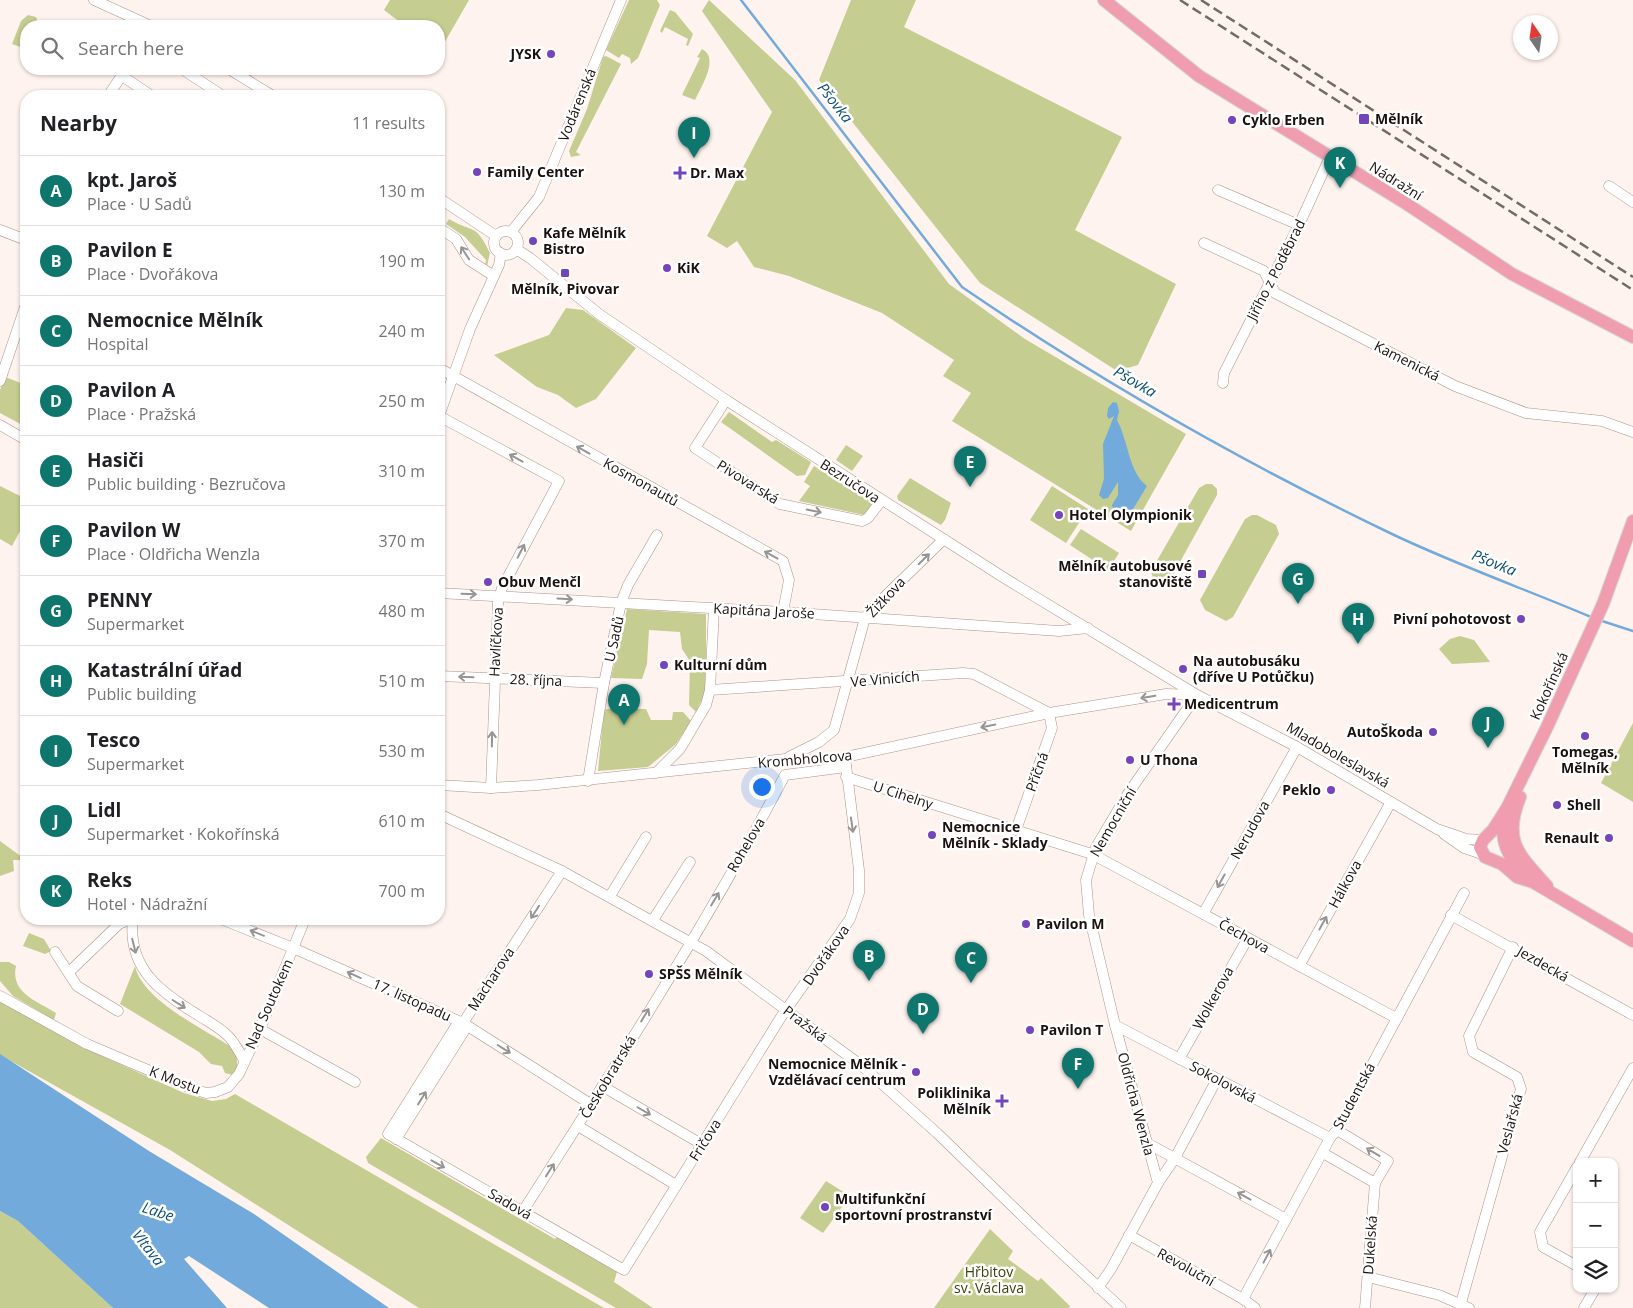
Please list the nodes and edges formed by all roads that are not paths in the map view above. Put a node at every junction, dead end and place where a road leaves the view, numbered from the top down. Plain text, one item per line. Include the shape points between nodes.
1 (94, 0) edge
2 (621, 0) edge
3 (1104, 0) edge
4 (136, 20) edge
5 (123, 75) edge
6 (126, 75) edge
7 (191, 75) edge
8 (239, 75) edge
9 (112, 90) edge
10 (145, 90) edge
11 (214, 90) edge
12 (263, 90) edge
13 (1330, 157) junction
14 (1609, 186) dead end
15 (1218, 190) dead end
16 (445, 202) edge
17 (1633, 202) edge
18 (1299, 225) junction
19 (0, 230) edge
20 (445, 232) edge
21 (512, 232) junction
22 (496, 236) junction
23 (20, 238) edge
24 (1204, 244) dead end
25 (516, 249) junction
26 (500, 253) junction
27 (494, 276) junction
28 (1270, 282) junction
29 (20, 322) edge
30 (1633, 337) edge
31 (445, 372) edge
32 (453, 378) junction
33 (0, 381) edge
34 (1223, 383) dead end
35 (445, 400) edge
36 (726, 400) junction
37 (445, 419) edge
38 (0, 425) edge
39 (1633, 432) edge
40 (20, 437) edge
41 (881, 501) junction
42 (1633, 521) edge
43 (657, 535) dead end
44 (944, 539) junction
45 (1633, 541) edge
46 (1615, 574) junction
47 (445, 593) edge
48 (499, 595) junction
49 (622, 603) junction
50 (714, 608) junction
51 (783, 612) junction
52 (865, 618) junction
53 (1088, 628) junction
54 (445, 676) edge
55 (494, 678) junction
56 (848, 682) junction
57 (604, 683) junction
58 (710, 690) junction
59 (1197, 695) junction
60 (1049, 713) junction
61 (1296, 747) junction
62 (785, 759) junction
63 (846, 767) junction
64 (1526, 772) junction
65 (657, 773) junction
66 (588, 781) junction
67 (445, 784) edge
68 (491, 788) junction
69 (1391, 802) junction
70 (1507, 808) junction
71 (445, 817) edge
72 (1438, 829) junction
73 (1016, 830) junction
74 (646, 837) dead end
75 (1484, 838) junction
76 (1504, 844) junction
77 (1092, 854) junction
78 (1487, 857) junction
79 (690, 862) dead end
80 (562, 871) junction
81 (1533, 882) junction
82 (1464, 893) dead end
83 (610, 896) junction
84 (1555, 896) junction
85 (1203, 914) junction
86 (1451, 915) junction
87 (653, 920) junction
88 (117, 925) edge
89 (132, 925) edge
90 (236, 925) edge
91 (303, 925) edge
92 (1248, 938) junction
93 (690, 941) junction
94 (1633, 941) edge
95 (1513, 947) junction
96 (293, 948) junction
97 (55, 952) dead end
98 (1299, 966) junction
99 (69, 972) junction
100 (0, 996) edge
101 (786, 1010) junction
102 (118, 1011) dead end
103 (1633, 1016) edge
104 (1396, 1018) junction
105 (463, 1023) junction
106 (1115, 1025) junction
107 (260, 1029) junction
108 (1179, 1059) junction
109 (244, 1060) junction
110 (1633, 1068) edge
111 (1217, 1079) junction
112 (355, 1082) dead end
113 (602, 1086) junction
114 (592, 1104) junction
115 (578, 1126) junction
116 (1334, 1134) junction
117 (392, 1137) joint
118 (1147, 1143) junction
119 (703, 1145) junction
120 (1323, 1153) junction
121 (1175, 1158) junction
122 (1582, 1158) edge
123 (1573, 1175) edge
124 (1158, 1183) junction
125 (1375, 1183) junction
126 (676, 1185) junction
127 (523, 1211) junction
128 (1286, 1219) junction
129 (1129, 1236) junction
130 (1573, 1264) edge
131 (624, 1270) joint
132 (1368, 1277) junction
133 (1098, 1288) junction
134 (1593, 1293) edge
135 (1243, 1299) junction
136 (1465, 1306) edge
137 (1120, 1308) edge
138 (1255, 1308) edge
139 (1365, 1308) edge
140 (1584, 1308) edge

1 - 4 street
2 - 21 street, Vodárenská via 539,197
3 - 13 main road, Nádražní via 1198,76
5 - 9 street
6 - 10 street
7 - 11 street
8 - 12 street
13 - 18 street, Jiřího z Poděbrad
13 - 30 main road, Nádražní via 1512,274
14 - 17 street
15 - 18 street
16 - 22 street
18 - 28 street, Jiřího z Poděbrad
19 - 23 street
27 -> 20 street via 469,260 456,239
21 - 22 street via 503,231
21 - 25 street via 518,242
22 - 26 street via 494,244
24 - 28 street, Kamenická via 1264,272
25 - 26 street via 508,254
25 - 36 street, Bezručova via 599,314
26 - 27 street
27 - 32 street via 470,329
28 - 34 street, Jiřího z Poděbrad via 1224,373
28 - 39 street, Kamenická via 1275,293 1454,386 1526,413 1602,420
29 - 33 street
31 - 32 street, Kosmonautů
32 - 35 street
51 -> 32 street, Kosmonautů via 788,580 782,561
36 - 41 street, Bezručova
36 -> 41 street, Pivovarská via 695,448 780,504 862,521
48 -> 37 street, Havlíčkova via 559,481
38 - 40 street
41 - 44 street, Bezručova
42 - 46 main road, Kokořínská
43 - 49 street, U Sadů via 632,577
52 -> 44 street, Žižkova
44 - 53 street, Bezručova
45 - 46 main road, Kokořínská
46 - 64 main road, Kokořínská
47 -> 48 street, Kapitána Jaroše
48 -> 49 street, Kapitána Jaroše
48 - 55 street, Havlíčkova
49 - 50 street, Kapitána Jaroše
49 - 57 street, U Sadů
50 - 51 street, Kapitána Jaroše
50 - 58 street
51 - 52 street, Kapitána Jaroše
52 - 53 street, Kapitána Jaroše via 1059,631
52 - 56 street, Žižkova
53 - 59 street, Bezručova
55 -> 54 street, 28. října
55 - 57 street, 28. října
68 -> 55 street, Havlíčkova
56 - 58 street, Ve Vinicích
56 - 60 street, Ve Vinicích via 974,674
56 - 62 street, Žižkova via 834,730 819,742
57 - 66 street, U Sadů
58 - 65 street via 706,705 680,749
59 -> 60 street, Krombholcova via 1166,694
59 - 61 street, Mladoboleslavská
59 - 77 street, Nemocniční via 1127,795
60 -> 63 street, Krombholcova
60 - 73 street, Příčná via 1052,728
61 - 69 street, Mladoboleslavská
61 -> 85 street, Nerudova
62 - 63 street, Krombholcova
62 - 65 street, Krombholcova
63 - 73 street, U Cihelny
93 -> 63 street, Rohelova via 785,775
63 -> 101 street, Dvořákova via 859,893 850,919
64 - 70 main road, Kokořínská
64 - 84 main road via 1514,812 1513,838 1522,860
65 - 66 street, Krombholcova
66 - 68 street, Krombholcova
67 - 68 street, Krombholcova
69 - 72 street, Mladoboleslavská
98 -> 69 street, Hálkova
70 - 75 main road, Kokořínská
70 - 76 main road, Kokořínská
71 - 80 street, Pražská
72 - 75 street, Mladoboleslavská via 1466,839
72 - 78 street, Mladoboleslavská via 1459,845
73 - 77 street, U Cihelny
74 - 83 street
75 - 76 main road, Mladoboleslavská via 1493,835
75 - 78 main road via 1480,847
76 - 78 main road via 1502,855
76 - 81 main road, Mladoboleslavská via 1516,866
77 - 85 street, Čechova
77 - 106 street, Nemocniční via 1086,880 1089,916
78 - 81 main road, Mladoboleslavská via 1517,877
79 - 87 street
80 - 83 street, Pražská
80 -> 105 street, Macharova
81 - 84 main road, Mladoboleslavská
82 - 86 street, Studentská
83 - 87 street, Pražská
84 - 94 main road, Mladoboleslavská
85 - 92 street, Čechova
86 - 95 street, Jezdecká
86 - 104 street, Studentská
87 - 93 street, Pražská
88 - 99 street
89 -> 109 street via 136,954 157,987 226,1034
96 -> 90 street, 17. listopadu
91 - 96 street, Nad Soutokem
92 - 98 street, Čechova
92 - 108 street, Wolkerova
93 - 101 street, Pražská
113 -> 93 street, Českobratrská
95 - 103 street, Jezdecká
95 - 136 street, Veslařská via 1469,1036 1473,1052 1517,1077 1521,1089
105 -> 96 street, 17. listopadu
96 - 107 street, Nad Soutokem
97 - 99 street
98 - 104 street, Čechova
99 - 102 street via 77,986
100 - 109 street, K Mostu via 87,1044 206,1092 228,1087 236,1080
101 - 119 street, Fričova
101 - 133 street, Pražská via 862,1066 937,1133
104 - 116 street, Studentská
105 -> 114 street, 17. listopadu
105 - 117 street, Macharova via 464,1032
106 - 108 street, Sokolovská
106 - 118 street, Oldřicha Wenzla
107 - 109 street, Nad Soutokem
107 - 112 street
108 - 111 street, Sokolovská
110 - 122 street
111 - 116 street, Sokolovská
111 - 121 street, Oldřicha Wenzla
113 - 114 street, Českobratrská
113 -> 119 street
114 - 115 street, Českobratrská
115 - 126 street
127 -> 115 street, Českobratrská
116 - 120 street, Studentská
125 -> 116 street, Sokolovská via 1388,1161
117 -> 127 street, Sadová
118 - 121 street
118 - 124 street, Oldřicha Wenzla
119 - 126 street, Fričova
120 - 125 street
120 - 128 street, Studentská
121 - 124 street, Oldřicha Wenzla
128 -> 121 street
123 - 130 street via 1540,1232 1543,1247
124 - 129 street, Oldřicha Wenzla
125 - 132 street, Dukelská
126 - 131 street, Fričova
127 - 131 street, Sadová
135 -> 128 street, Studentská
129 - 133 street, Oldřicha Wenzla
129 - 135 street, Revoluční
132 - 136 street
132 - 139 street, Dukelská
133 - 137 street, Pražská
134 - 140 street
135 - 138 street

